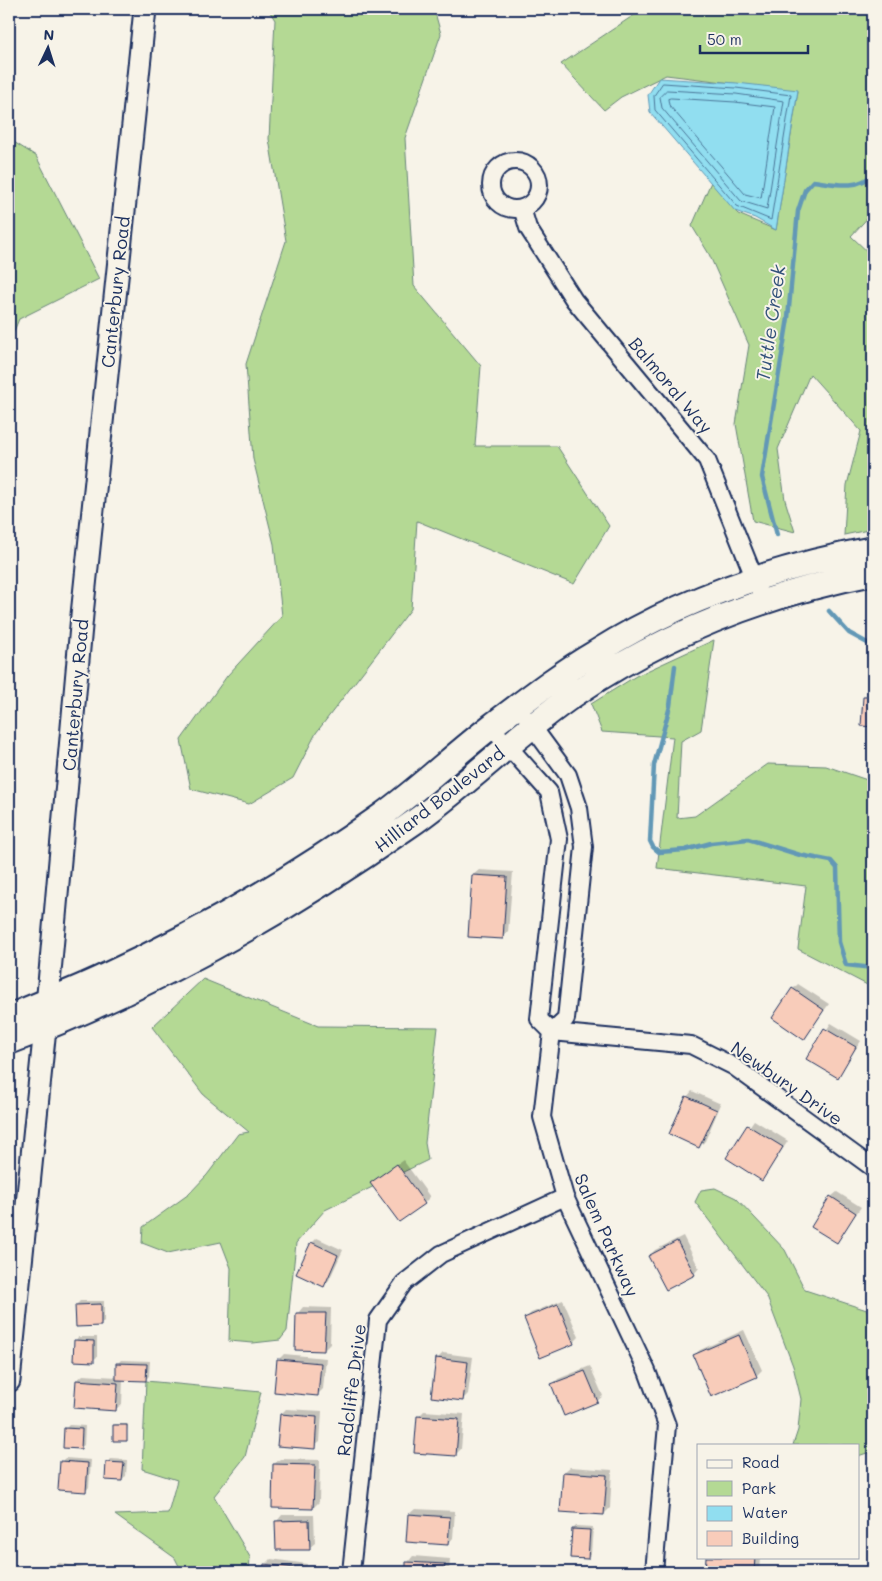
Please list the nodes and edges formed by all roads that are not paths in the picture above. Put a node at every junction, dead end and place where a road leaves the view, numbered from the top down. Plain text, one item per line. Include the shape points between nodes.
1 (144, 9) edge
2 (522, 208) dead end
3 (873, 549) edge
4 (873, 573) edge
5 (756, 578) junction
6 (762, 601) junction
7 (518, 707) junction
8 (491, 727) junction
9 (534, 727) junction
10 (507, 747) junction
11 (47, 1001) junction
12 (9, 1017) edge
13 (45, 1028) junction
14 (552, 1032) junction
15 (9, 1042) edge
16 (873, 1168) edge
17 (565, 1197) junction
18 (9, 1381) edge
19 (351, 1572) edge
20 (654, 1572) edge

1 - 11 street, Canterbury Road via 82,615
2 - 5 street, Balmoral Way via 528,228 574,300 707,460
3 - 5 main road, Hilliard Boulevard
4 - 6 main road, Hilliard Boulevard
5 - 6 street, Balmoral Way
5 - 7 main road, Hilliard Boulevard via 673,611 628,634 595,652
6 - 9 main road, Hilliard Boulevard via 684,632 646,652 574,694
7 - 8 main road, Hilliard Boulevard
7 - 9 street
8 - 10 street
8 - 11 main road, Hilliard Boulevard via 381,816 260,894 151,954
9 - 10 main road, Hilliard Boulevard
9 - 14 street via 568,775 579,808 584,847 566,1019
10 - 13 main road, Hilliard Boulevard via 410,826 227,942 117,998
10 - 14 street via 549,792 559,839 539,1019
11 - 12 main road, Hilliard Boulevard
11 - 13 street, Canterbury Road
13 - 15 main road, Hilliard Boulevard
13 - 18 street, Canterbury Road
14 - 16 street, Newbury Drive via 691,1046 733,1066
14 - 17 street, Salem Parkway via 542,1117
17 - 19 street, Radcliffe Drive via 441,1254 404,1283 378,1320
17 - 20 street, Salem Parkway via 647,1371 667,1425

